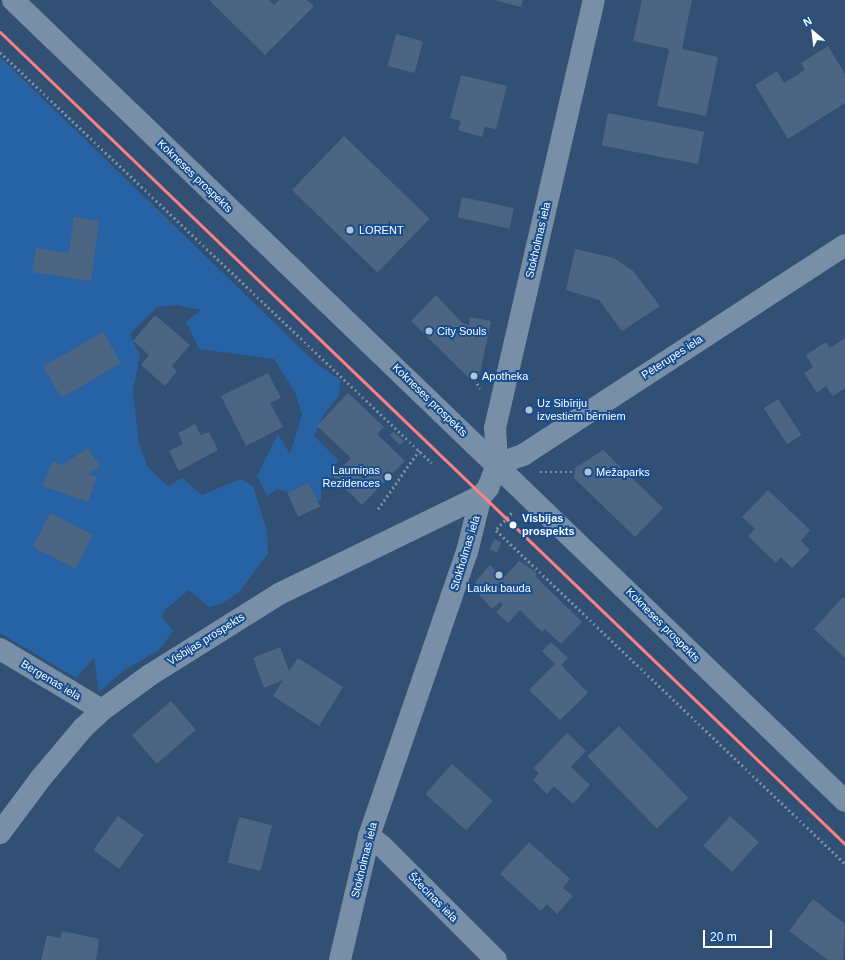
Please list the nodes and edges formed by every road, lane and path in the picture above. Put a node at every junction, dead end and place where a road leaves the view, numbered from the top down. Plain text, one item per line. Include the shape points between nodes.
1 (13, 0) edge
2 (594, 0) edge
3 (0, 52) edge
4 (845, 245) edge
5 (419, 450) junction
6 (432, 463) dead end
7 (497, 464) junction
8 (538, 472) dead end
9 (574, 472) dead end
10 (481, 496) junction
11 (378, 509) dead end
12 (496, 530) dead end
13 (0, 649) edge
14 (102, 710) junction
15 (845, 801) edge
16 (0, 833) edge
17 (369, 836) junction
18 (845, 863) edge
19 (340, 960) edge
20 (496, 960) edge

1 - 7 street, Kokneses prospekts
2 - 7 street, Stokholmas iela via 495,428
3 - 5 path
4 - 7 street, Pēterupes iela via 522,455
5 - 6 path
5 - 11 path
7 - 10 street, Stokholmas iela via 488,488
7 - 15 street, Kokneses prospekts
8 - 9 path
10 - 14 street, Visbijas prospekts via 279,594 193,646
10 - 17 street, Stokholmas iela via 467,552
12 - 18 path
13 - 14 street, Bergenas iela
14 - 16 street, Visbijas prospekts via 59,755
17 - 19 street, Stokholmas iela
17 - 20 street, Ščecinas iela

